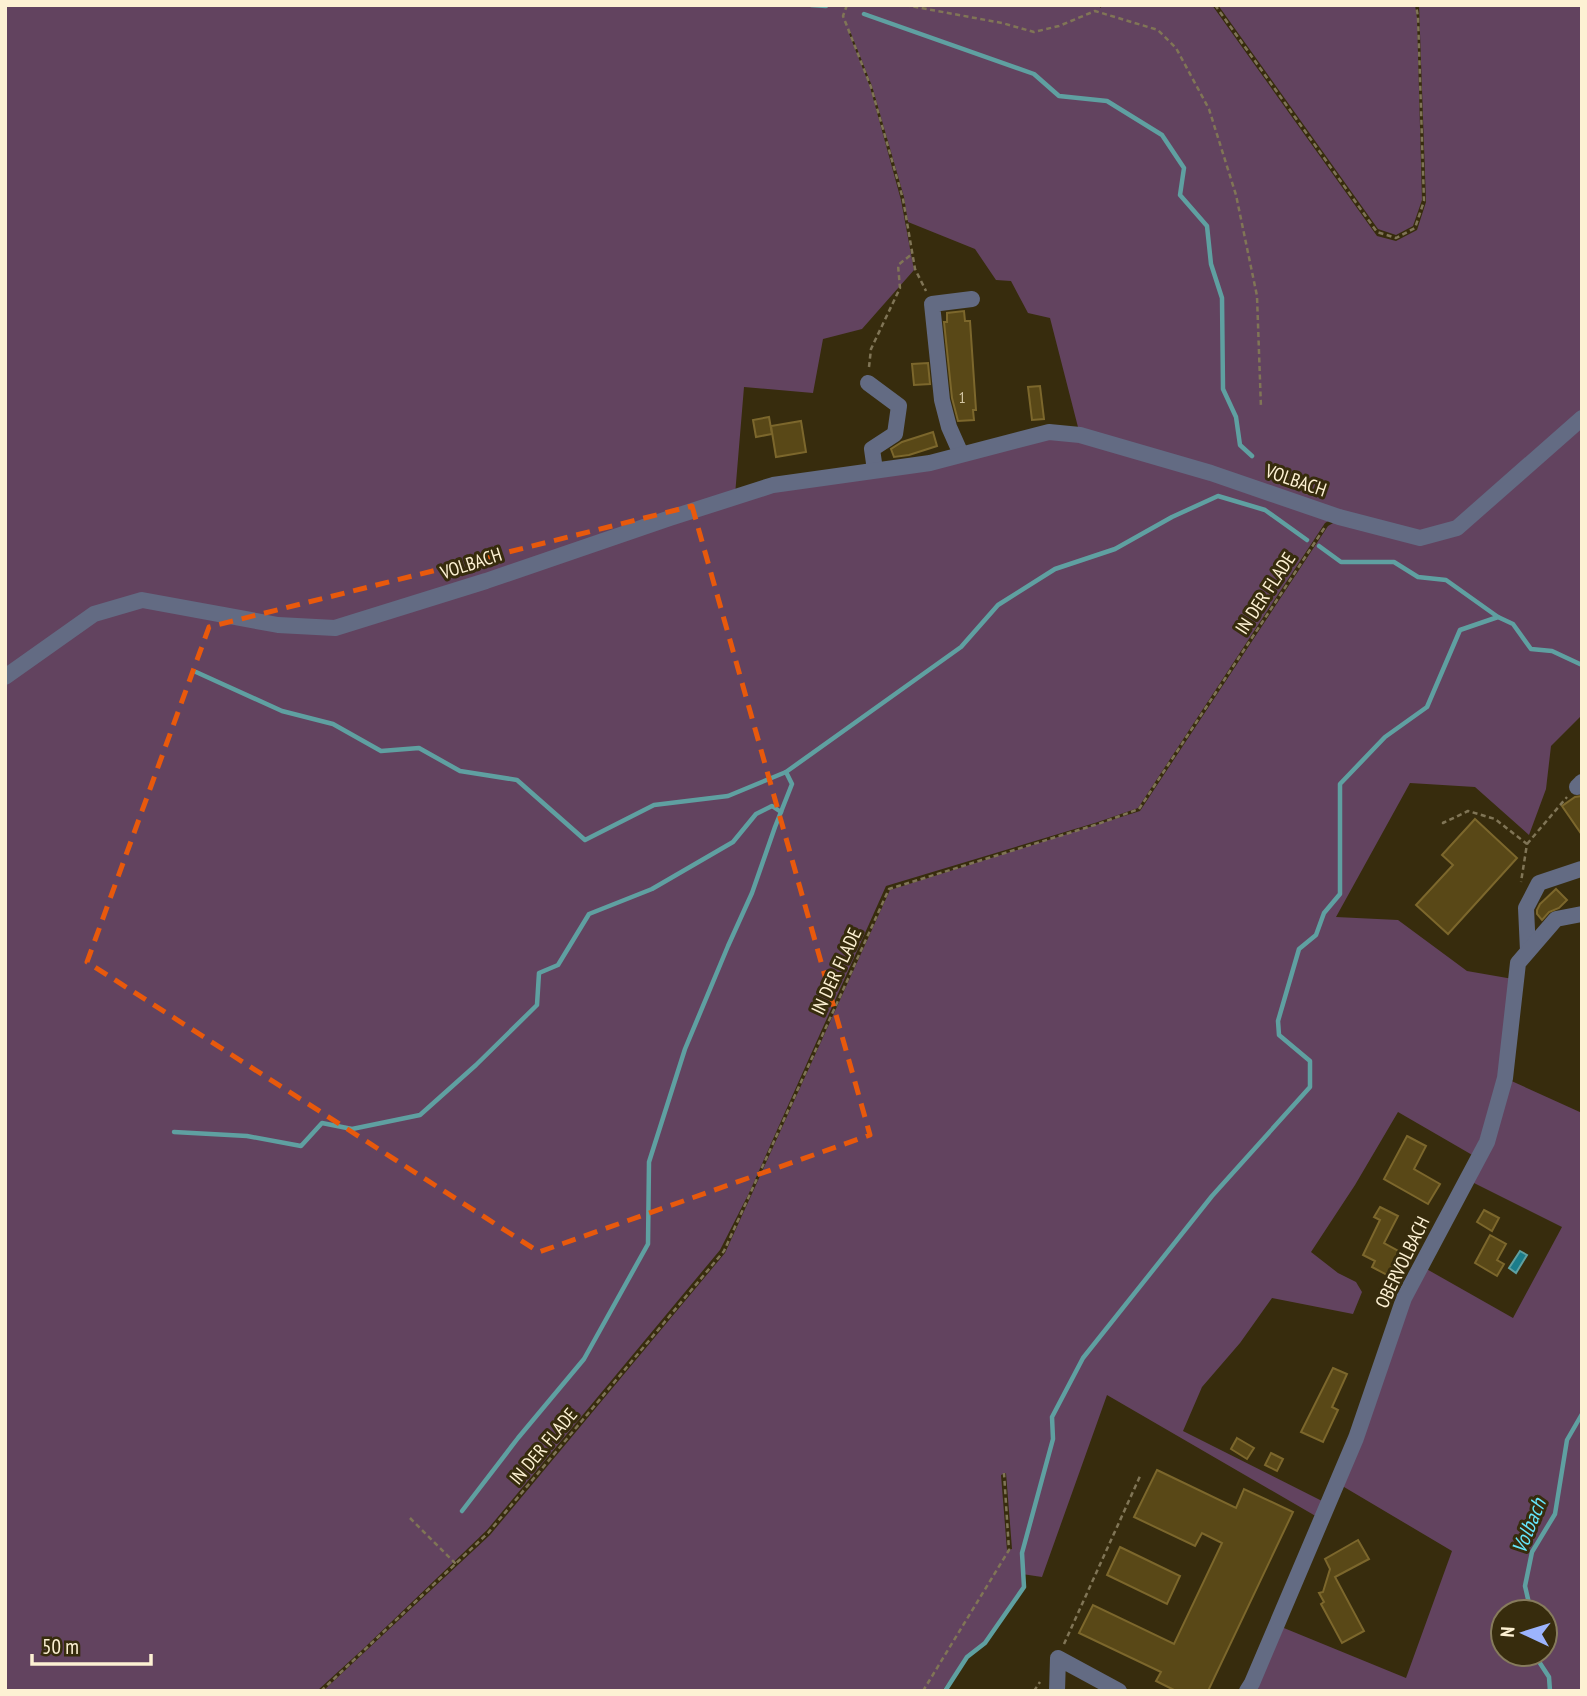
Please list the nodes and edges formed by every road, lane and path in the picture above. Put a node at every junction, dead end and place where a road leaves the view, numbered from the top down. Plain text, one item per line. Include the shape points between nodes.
1 (847, 5) edge
2 (905, 5) edge
3 (1102, 5) edge
4 (1215, 5) edge
5 (1416, 5) edge
6 (1095, 11) junction
7 (912, 254) junction
8 (972, 299) dead end
9 (932, 304) junction
10 (868, 383) joint
11 (1261, 408) dead end
12 (1582, 418) edge
13 (961, 454) junction
14 (875, 470) junction
15 (1339, 517) junction
16 (5, 677) edge
17 (1579, 785) edge
18 (1444, 822) dead end
19 (1527, 844) junction
20 (1581, 869) edge
21 (1520, 884) dead end
22 (1582, 914) edge
23 (1528, 951) junction
24 (1004, 1474) dead end
25 (1141, 1474) dead end
26 (410, 1518) dead end
27 (456, 1564) junction
28 (1058, 1658) junction
29 (320, 1691) edge
30 (923, 1691) edge
31 (1057, 1691) edge
32 (1119, 1691) edge
33 (1247, 1691) edge

1 - 7 path via 843,16 871,87
2 - 6 path via 1034,32
3 - 6 path
4 - 5 path via 1377,232 1396,238 1415,228 1424,201
6 - 11 path via 1158,30 1175,48 1209,108 1236,195 1257,296
7 - 9 path
7 - 10 path via 898,265 900,288 871,349
8 - 9 street
9 - 13 street via 942,400
10 - 14 street via 899,406 895,434 872,449
12 - 15 street, VOLBACH via 1457,528 1420,538
13 - 14 street, VOLBACH
13 - 15 street, VOLBACH via 1049,432 1080,435
14 - 16 street, VOLBACH via 773,485 335,628 278,625 142,600 93,614
15 - 27 path, IN DER FLADE via 1327,524 1139,809 889,889 724,1251 488,1533
17 - 19 path
18 - 19 path via 1468,811 1495,819
19 - 21 path
20 - 23 street via 1539,883 1526,908
22 - 23 street, OBERVOLBACH via 1556,919
23 - 33 street, OBERVOLBACH via 1518,963 1505,1078 1487,1142 1404,1298 1356,1438
24 - 30 path via 1009,1550
25 - 28 path
26 - 27 path
27 - 29 path, IN DER FLADE
28 - 31 street
28 - 32 street

